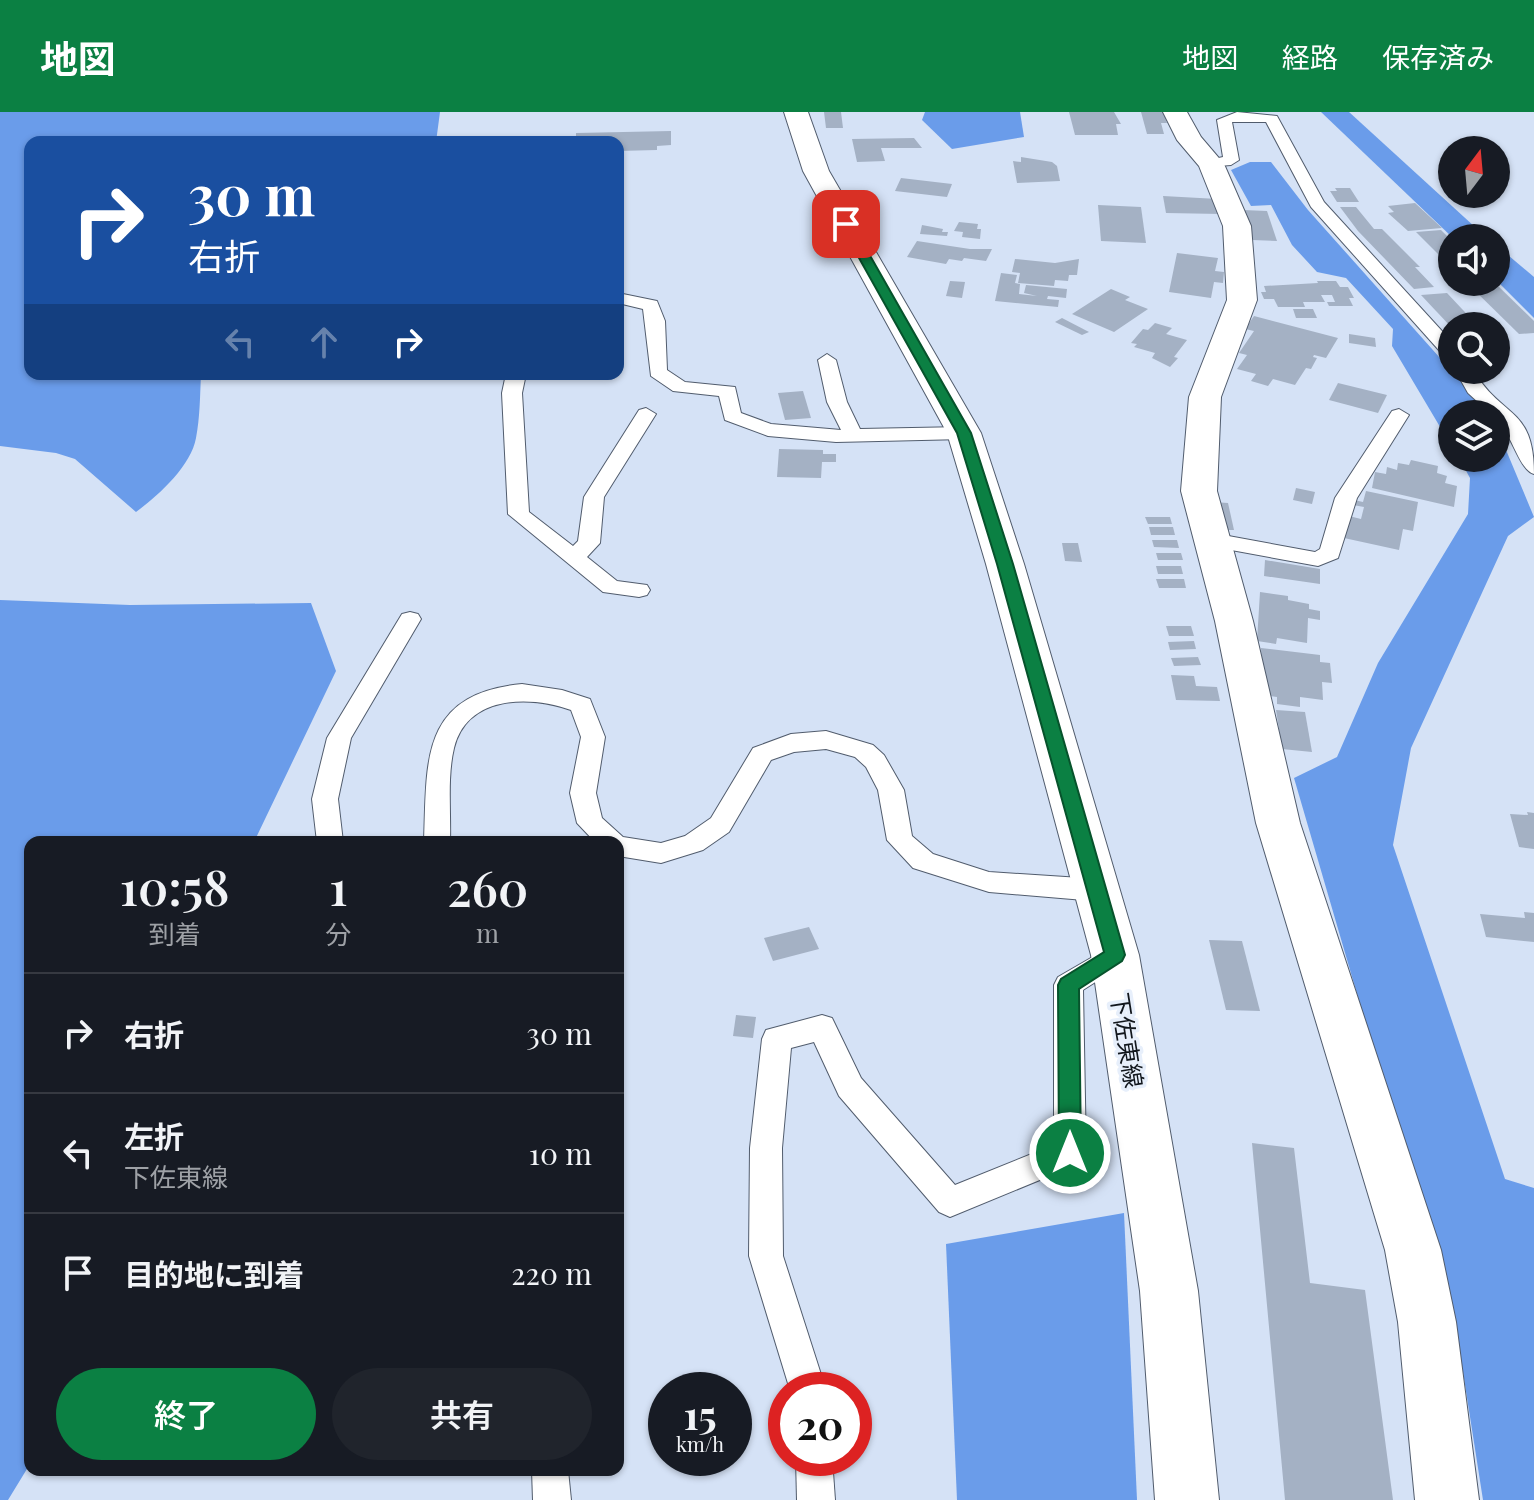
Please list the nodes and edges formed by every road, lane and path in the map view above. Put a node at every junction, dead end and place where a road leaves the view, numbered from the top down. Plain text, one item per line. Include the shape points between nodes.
1 (796, 112) edge
2 (1175, 112) edge
3 (1211, 164) junction
4 (624, 299) edge
5 (1438, 338) edge
6 (827, 360) dead end
7 (515, 380) edge
8 (1472, 384) edge
9 (646, 414) dead end
10 (1399, 415) dead end
11 (964, 433) junction
12 (853, 435) junction
13 (1534, 468) edge
14 (1212, 540) junction
15 (572, 558) junction
16 (639, 590) dead end
17 (410, 619) dead end
18 (329, 836) edge
19 (437, 836) edge
20 (606, 836) edge
21 (624, 846) edge
22 (1096, 890) junction
23 (1115, 955) junction
24 (802, 1372) edge
25 (550, 1476) edge
26 (815, 1476) edge
27 (552, 1500) edge
28 (816, 1500) edge
29 (1187, 1500) edge
30 (1447, 1500) edge

1 - 11 main road, 下佐東線 via 816,171
2 - 3 main road
3 - 5 lane via 1231,160 1224,120 1248,115 1272,119 1317,204
3 - 14 main road via 1237,226 1242,300 1205,397 1199,491
4 - 12 lane via 651,305 659,321 658,372 680,387 728,391 732,416 768,430
6 - 12 lane via 837,402
7 - 15 lane via 519,514
8 - 13 lane via 1515,425
9 - 15 lane via 594,497 589,543
10 - 14 lane via 1346,498 1330,553 1318,559
11 - 12 lane
11 - 22 main road, 下佐東線
14 - 30 main road via 1278,823 1413,1250 1427,1322
15 - 16 lane via 611,587
17 - 18 lane via 339,738 325,799
19 - 20 lane via 442,743 462,711 496,694 528,692 559,695 581,705 593,737 583,793 590,823
21 - 22 lane via 661,853 694,843 720,825 762,754 791,743 826,740 864,751 875,761 891,790 900,840 923,861 989,882
22 - 23 main road, 下佐東線
23 - 24 lane via 1068,985 1070,1153 950,1202 850,1087 822,1027 777,1039 766,1148 766,1256
23 - 29 main road, 下佐東線 via 1169,1291
25 - 27 lane
26 - 28 lane

